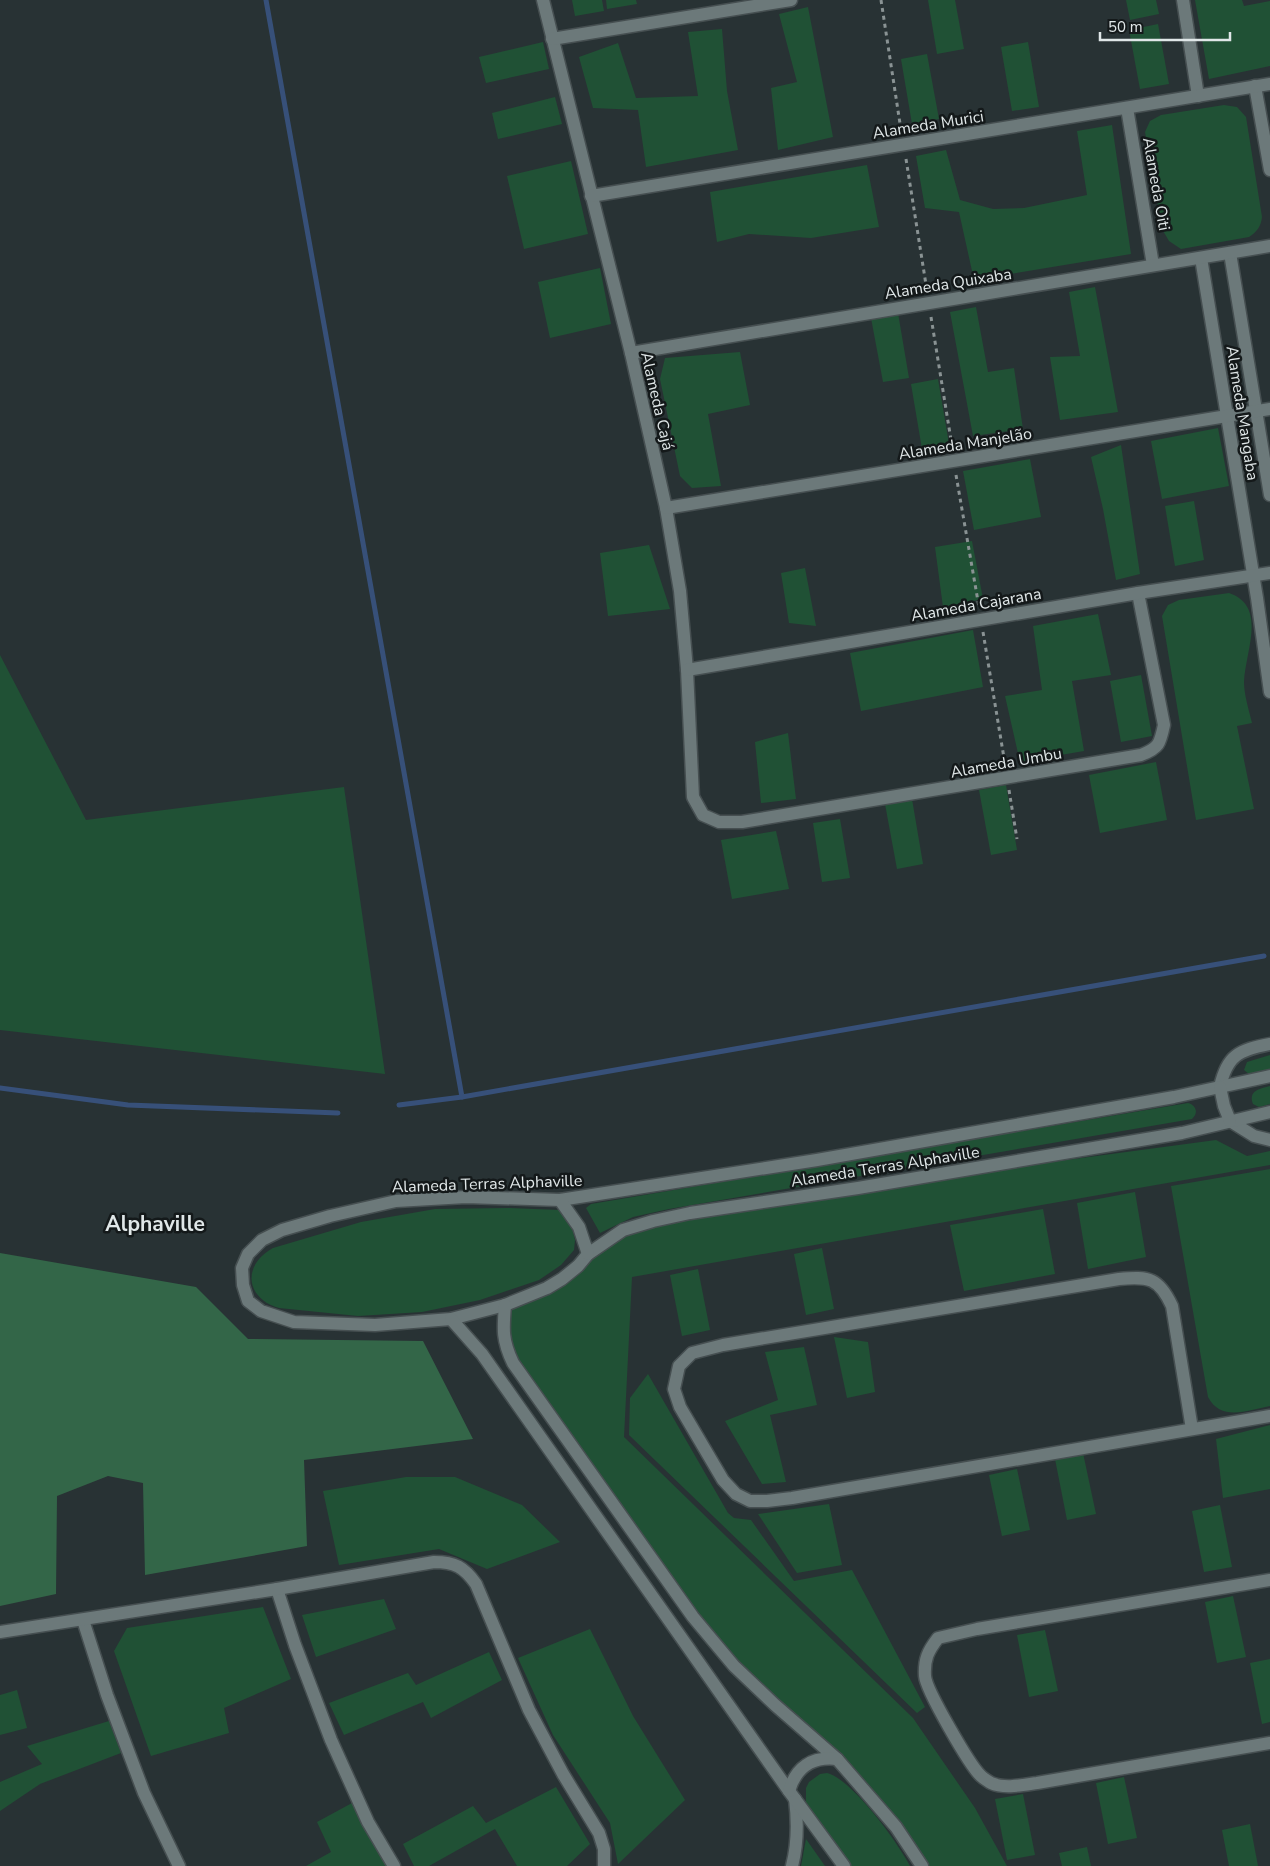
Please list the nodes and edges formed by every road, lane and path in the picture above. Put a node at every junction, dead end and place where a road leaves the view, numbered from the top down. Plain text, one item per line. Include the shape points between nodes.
1 (543, 0) edge
2 (791, 0) edge
3 (881, 0) edge
4 (1183, 0) edge
5 (552, 39) junction
6 (1270, 84) edge
7 (1255, 86) junction
8 (1198, 96) junction
9 (1127, 108) junction
10 (904, 144) junction
11 (1270, 170) edge
12 (591, 196) junction
13 (1270, 246) edge
14 (1230, 253) junction
15 (1201, 258) junction
16 (1153, 266) junction
17 (929, 303) junction
18 (631, 353) junction
19 (1270, 409) edge
20 (1255, 412) junction
21 (1227, 416) junction
22 (954, 461) junction
23 (1270, 495) edge
24 (666, 508) junction
25 (1270, 573) edge
26 (1252, 576) junction
27 (1138, 593) junction
28 (981, 620) junction
29 (1268, 669) edge
30 (687, 670) junction
31 (1270, 692) edge
32 (1007, 778) junction
33 (703, 815) joint
34 (1017, 839) dead end
35 (1270, 1044) edge
36 (1270, 1076) edge
37 (1220, 1087) junction
38 (1270, 1112) edge
39 (1230, 1121) junction
40 (1270, 1140) edge
41 (560, 1200) junction
42 (588, 1254) junction
43 (505, 1305) junction
44 (450, 1319) junction
45 (1270, 1416) edge
46 (1192, 1428) junction
47 (1270, 1580) edge
48 (277, 1589) junction
49 (83, 1620) junction
50 (0, 1632) edge
51 (1270, 1743) edge
52 (836, 1759) junction
53 (792, 1795) junction
54 (179, 1866) edge
55 (394, 1866) edge
56 (604, 1866) edge
57 (792, 1866) edge
58 (844, 1866) edge
59 (922, 1866) edge

1 - 5 street, Alameda Cajá
2 - 5 street
3 - 10 path
4 - 8 street
5 - 12 street, Alameda Cajá
6 - 7 street, Alameda Murici
7 - 8 street, Alameda Murici
7 - 11 street
8 - 9 street, Alameda Murici
9 - 10 street, Alameda Murici
9 - 16 street, Alameda Oiti
10 - 12 street, Alameda Murici
10 - 17 path
12 - 18 street, Alameda Cajá
13 - 14 street, Alameda Quixaba
14 - 15 street, Alameda Quixaba
14 - 20 street, Alameda Mangaba
15 - 16 street, Alameda Quixaba
15 - 21 street, Alameda Mangaba
16 - 17 street, Alameda Quixaba
17 - 18 street, Alameda Quixaba
17 - 22 path
18 - 24 street, Alameda Cajá
19 - 20 street, Alameda Manjelão
20 - 21 street, Alameda Manjelão
20 - 23 street, Alameda Mangaba
21 - 22 street, Alameda Manjelão
21 - 26 street, Alameda Mangaba
22 - 24 street, Alameda Manjelão
22 - 28 path
24 - 30 street, Alameda Cajá via 680,591
25 - 26 street, Alameda Cajarana
26 - 27 street, Alameda Cajarana
26 - 29 street, Alameda Mangaba
27 - 28 street, Alameda Cajarana
27 - 32 street, Alameda Umbu via 1164,725 1161,741 1155,750
28 - 30 street, Alameda Cajarana
28 - 32 path
29 - 31 street, Alameda Mangaba
30 - 33 street, Alameda Cajá via 693,797
32 - 33 street, Alameda Umbu via 742,822 719,822
32 - 34 path
35 - 37 street via 1236,1055 1228,1064
36 - 37 street, Alameda Terras Alphaville
37 - 39 street
37 - 41 street, Alameda Terras Alphaville via 817,1160
38 - 39 street, Alameda Terras Alphaville
39 - 40 street via 1254,1136
39 - 42 street, Alameda Terras Alphaville via 1182,1133 653,1221 623,1230
41 - 42 street via 579,1227
41 - 44 street, Alameda Terras Alphaville via 466,1197 387,1203 282,1230 262,1240 248,1254 242,1268 248,1301 261,1311 294,1322 375,1325
42 - 43 street, Alameda Terras Alphaville via 562,1279
43 - 44 street, Alameda Terras Alphaville
43 - 52 street via 503,1330 513,1362 693,1617 734,1666
44 - 53 street via 482,1354
45 - 46 street
46 - 46 street via 768,1502 750,1501 736,1494 724,1480 680,1407 674,1389 679,1366 692,1353 724,1345 1142,1277 1156,1282 1165,1290 1172,1306
47 - 51 street via 977,1628 938,1638 926,1654 925,1678 959,1744 981,1776 993,1784 1028,1784
48 - 49 street
48 - 55 street via 331,1740 368,1822
48 - 56 street via 434,1562 453,1564 469,1574 529,1710 599,1833 604,1849
49 - 50 street
49 - 54 street via 144,1793
52 - 53 street via 820,1759 806,1764 792,1780
52 - 59 street via 895,1825
53 - 57 street via 798,1824
53 - 58 street

